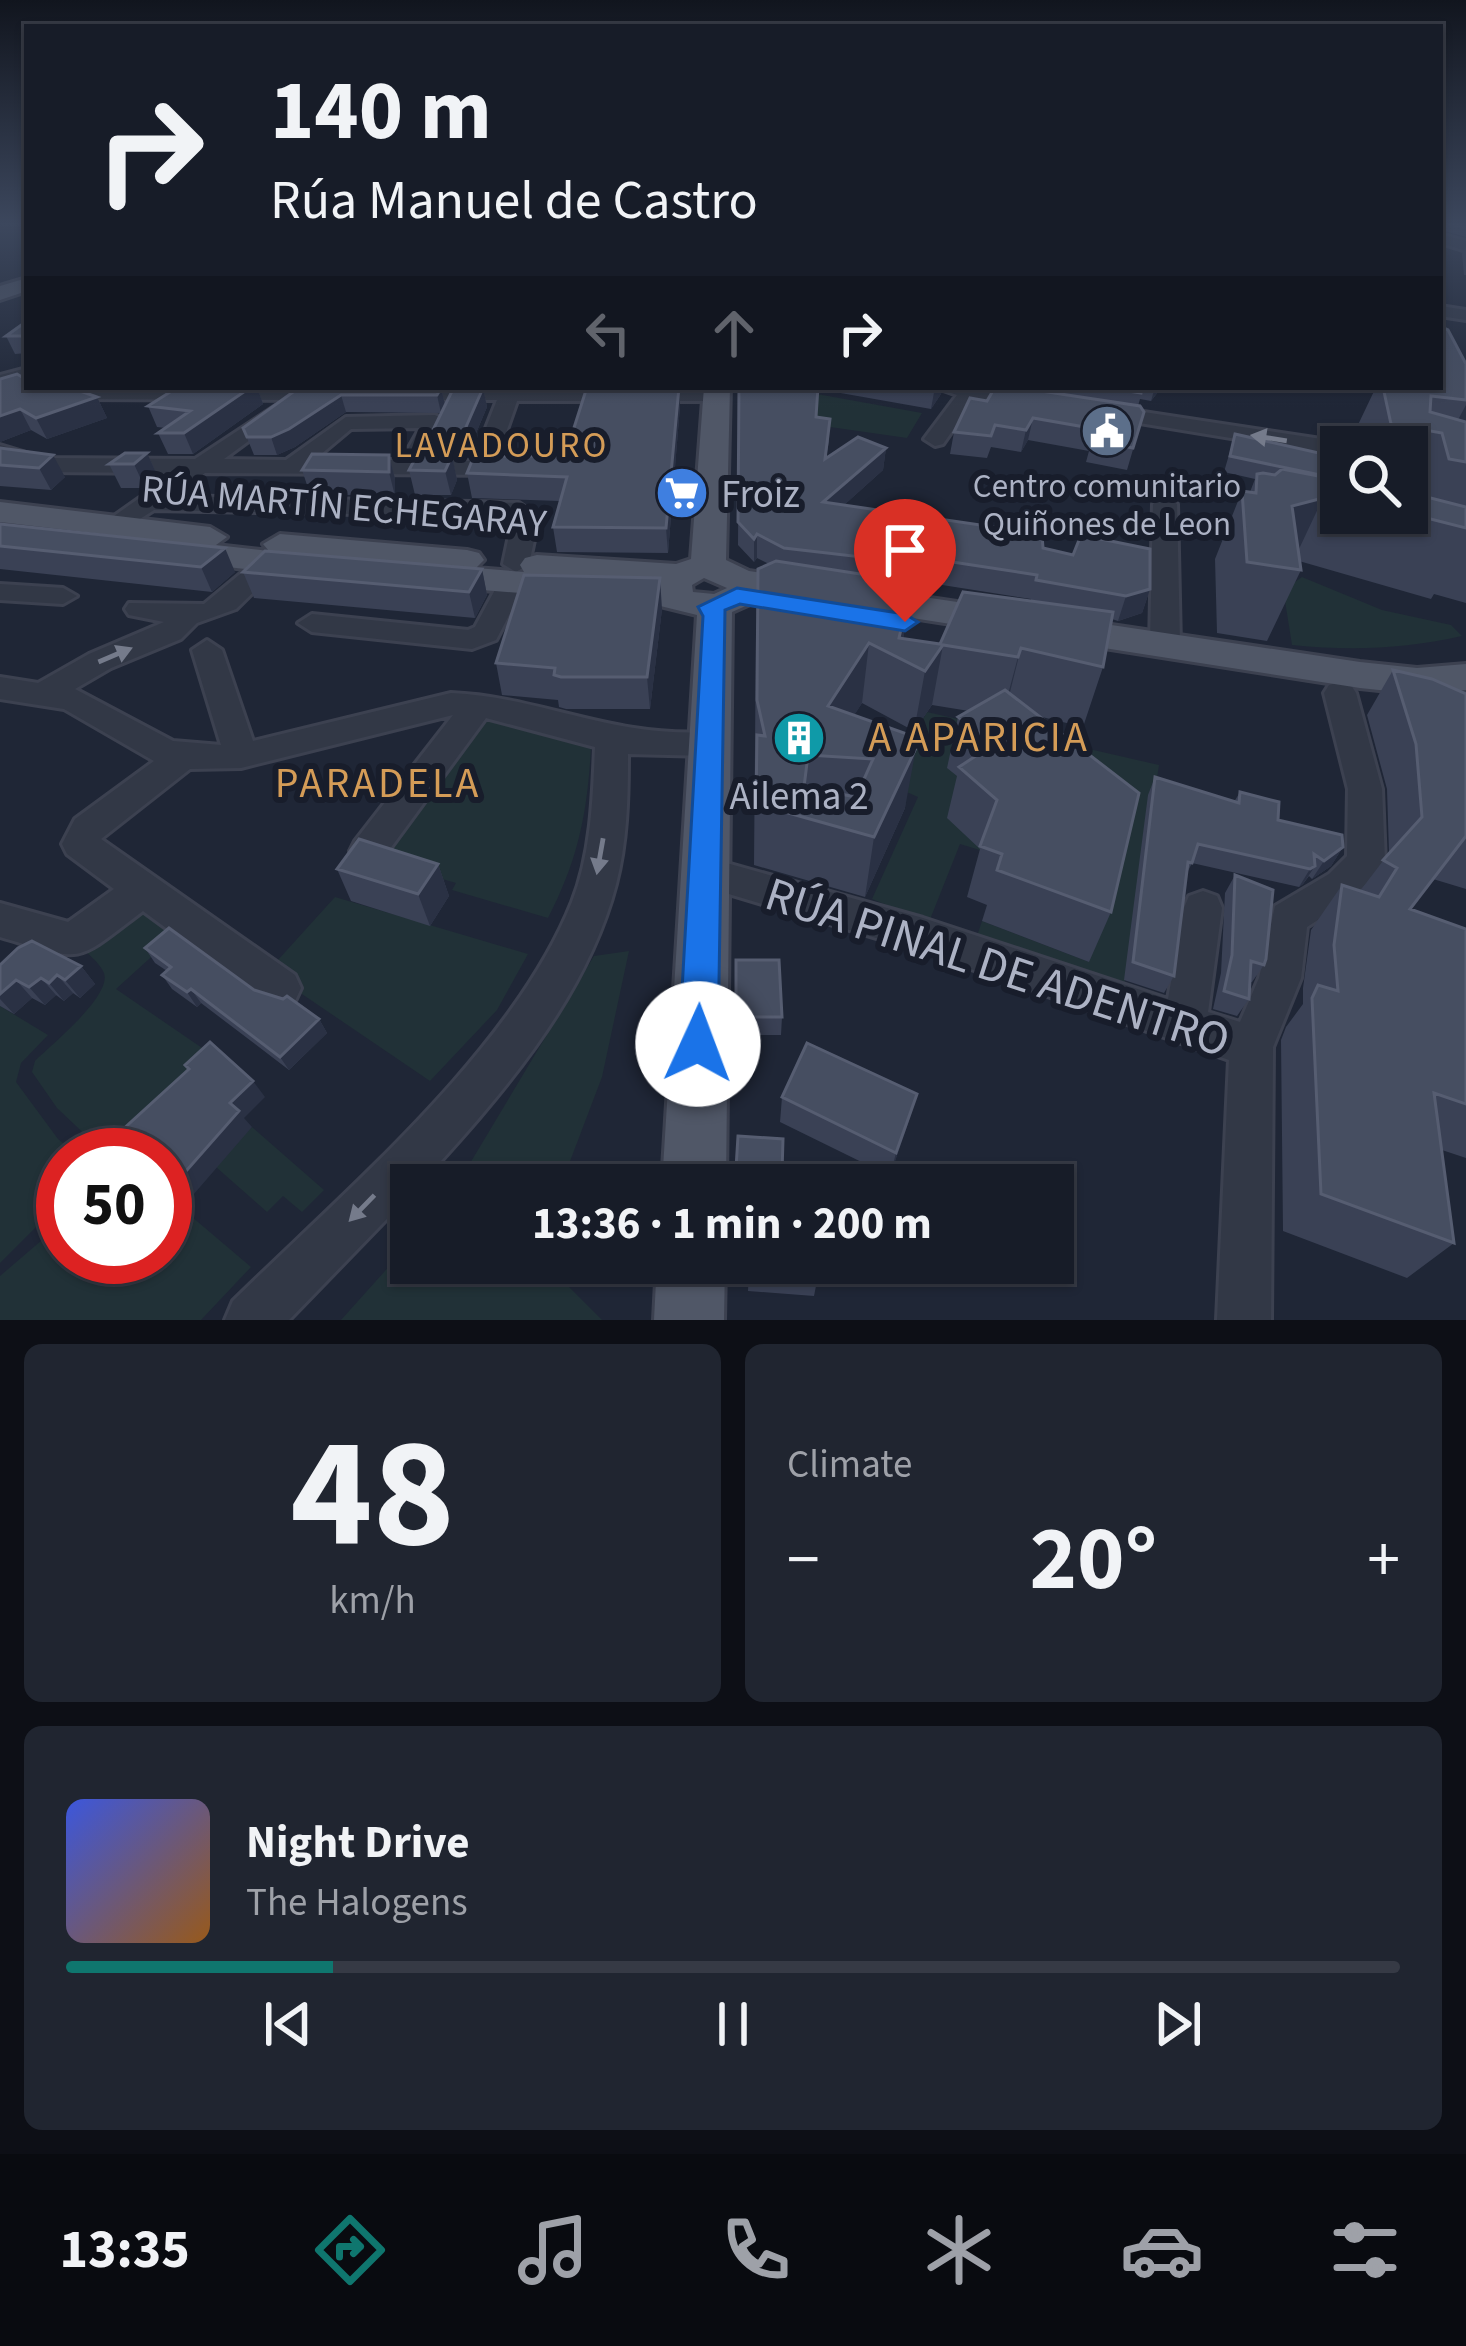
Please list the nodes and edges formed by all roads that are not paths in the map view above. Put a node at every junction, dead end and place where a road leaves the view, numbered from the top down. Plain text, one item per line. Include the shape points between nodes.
1 (1443, 311) edge
2 (1466, 315) edge
3 (58, 390) edge
4 (305, 390) edge
5 (637, 390) edge
6 (970, 390) edge
7 (976, 390) edge
8 (511, 391) edge
9 (717, 391) edge
10 (347, 394) edge
11 (371, 394) edge
12 (1047, 403) edge
13 (1087, 410) edge
14 (934, 439) dead end
15 (1320, 446) edge
16 (0, 452) edge
17 (200, 468) junction
18 (410, 468) junction
19 (482, 468) junction
20 (526, 469) edge
21 (287, 470) junction
22 (150, 503) junction
23 (1166, 505) dead end
24 (0, 512) edge
25 (116, 526) junction
26 (0, 531) edge
27 (271, 562) junction
28 (514, 573) junction
29 (709, 586) junction
30 (0, 592) edge
31 (63, 596) dead end
32 (140, 609) dead end
33 (186, 618) junction
34 (312, 623) dead end
35 (1165, 645) junction
36 (207, 650) dead end
37 (1340, 693) junction
38 (18, 695) edge
39 (1464, 696) edge
40 (480, 704) junction
41 (612, 740) junction
42 (709, 744) junction
43 (185, 755) junction
44 (241, 756) junction
45 (368, 851) edge
46 (705, 872) junction
47 (142, 889) junction
48 (1203, 908) dead end
49 (0, 920) edge
50 (280, 988) dead end
51 (1185, 1025) junction
52 (1251, 1047) junction
53 (695, 1164) edge
54 (690, 1284) edge
55 (252, 1320) edge
56 (689, 1320) edge
57 (1244, 1320) edge

1 - 2 street
3 - 4 street
4 - 10 street
4 - 17 street
5 - 8 street
5 - 9 street
6 - 14 street
7 - 12 street
8 - 11 street
8 - 19 street
9 - 29 main road
15 -> 13 street
16 - 17 street via 41,465
17 - 21 street
17 - 22 street
18 - 19 street
18 - 21 street
18 - 21 street via 435,421 346,423
19 - 20 street
22 - 25 street
22 - 28 street via 519,510 527,517
23 - 35 street
24 - 25 main road, RÚA MARTÍN ECHEGARAY
25 - 28 main road, RÚA MARTÍN ECHEGARAY
26 - 27 main road, RÚA MARTÍN ECHEGARAY
27 - 28 main road, RÚA MARTÍN ECHEGARAY
27 - 33 street via 226,608
28 - 29 main road, RÚA MARTÍN ECHEGARAY
28 - 34 street via 486,633 472,640
29 - 35 main road
29 - 37 main road
29 - 42 main road via 716,616
30 - 31 street
32 - 33 street
38 -> 33 street via 171,632
35 - 39 main road
36 - 44 street
37 - 39 main road
37 - 52 street, RÚA PINAL DE ADENTRO via 1364,789 1366,862 1289,918 1280,978
38 - 43 street via 72,699 165,752
40 - 41 street
40 - 44 street via 451,704
40 - 45 street
41 - 42 street
41 -> 55 street via 592,901 553,984 484,1075
42 - 46 main road
43 - 44 street
43 - 47 street via 88,829 80,844
46 - 51 street, RÚA PINAL DE ADENTRO
46 - 53 main road
47 - 49 street via 73,941
47 - 50 street
48 - 51 street
51 - 52 street, RÚA PINAL DE ADENTRO
52 - 57 street
54 - 56 main road

